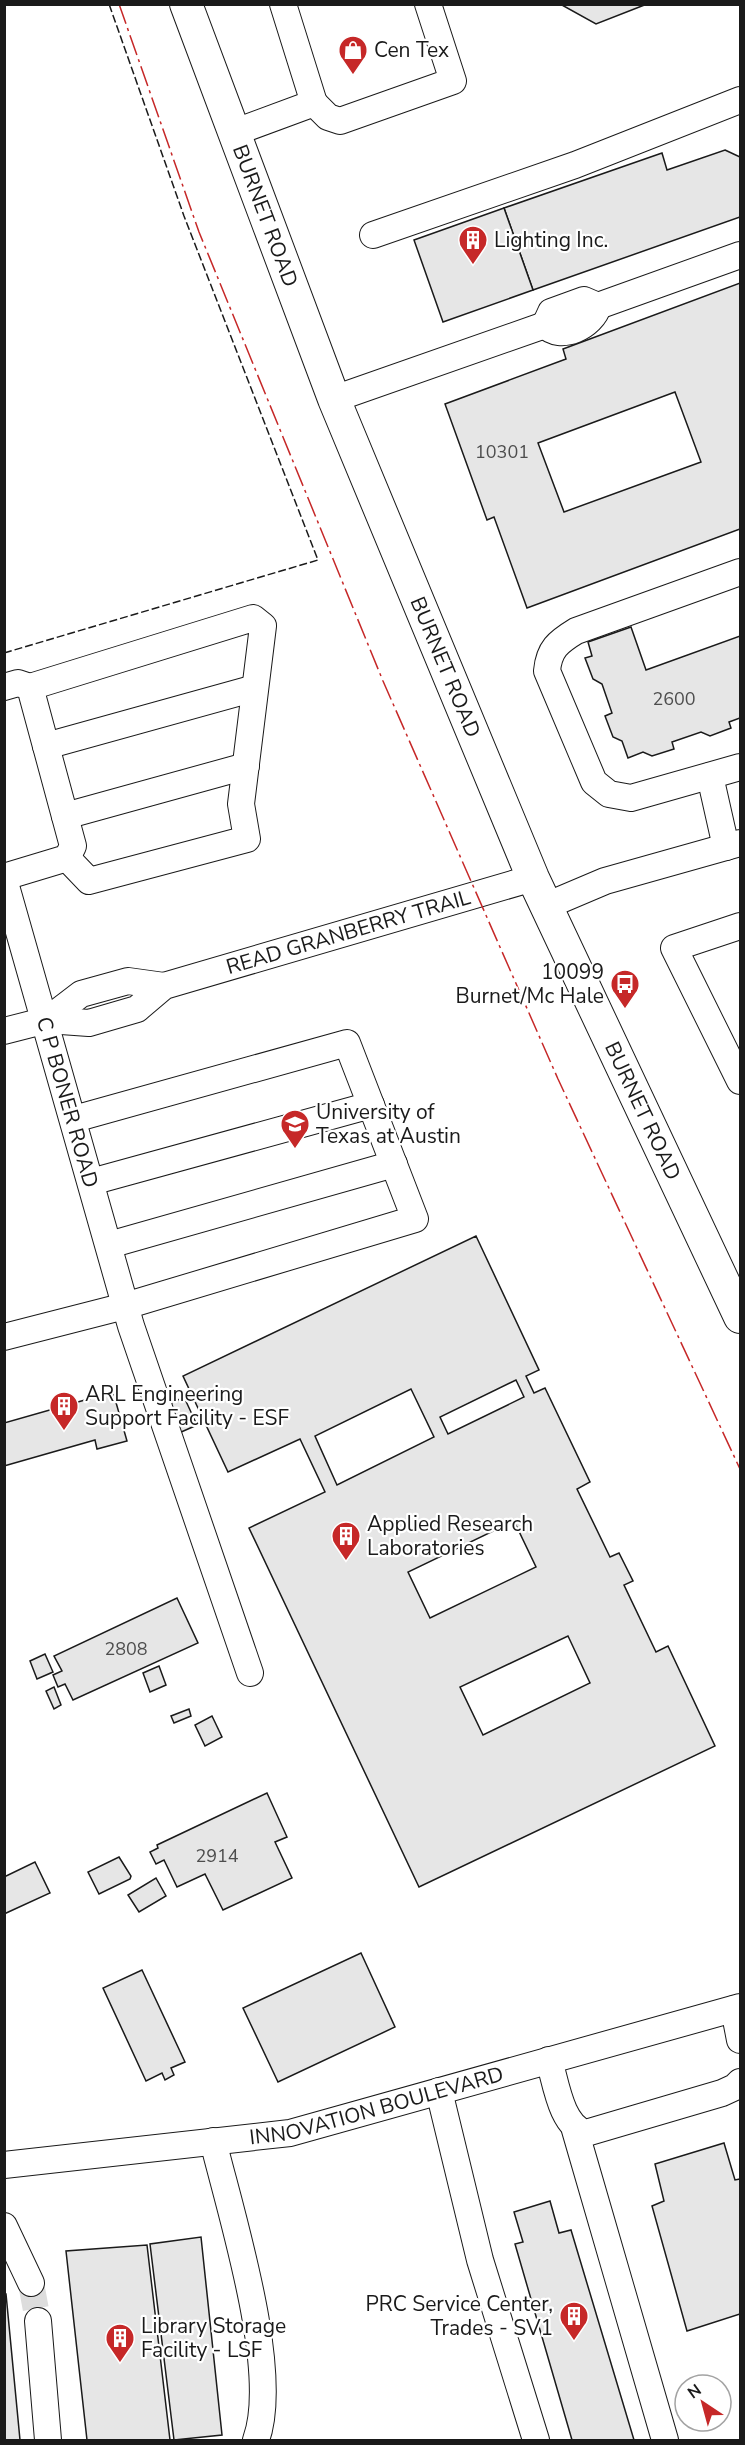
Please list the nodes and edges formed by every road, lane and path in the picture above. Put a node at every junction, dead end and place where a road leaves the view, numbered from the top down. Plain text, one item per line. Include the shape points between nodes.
1 (186, 4) edge
2 (283, 4) edge
3 (428, 4) edge
4 (741, 100) edge
5 (314, 103) junction
6 (233, 133) junction
7 (373, 235) dead end
8 (741, 255) edge
9 (334, 399) junction
10 (741, 572) edge
11 (17, 687) edge
12 (255, 688) junction
13 (46, 746) junction
14 (246, 766) junction
15 (741, 767) edge
16 (710, 776) junction
17 (65, 816) junction
18 (733, 845) edge
19 (67, 858) junction
20 (4, 878) edge
21 (540, 892) junction
22 (741, 926) edge
23 (47, 1020) junction
24 (4, 1031) edge
25 (741, 1081) edge
26 (371, 1105) junction
27 (74, 1119) junction
28 (394, 1164) junction
29 (91, 1182) junction
30 (109, 1245) junction
31 (736, 1297) edge
32 (128, 1316) junction
33 (4, 1337) edge
34 (250, 1673) dead end
35 (737, 2008) edge
36 (741, 2040) edge
37 (549, 2060) junction
38 (741, 2082) edge
39 (439, 2091) junction
40 (575, 2130) junction
41 (213, 2141) junction
42 (4, 2164) edge
43 (4, 2226) edge
44 (31, 2283) tunnel mouth
45 (38, 2321) tunnel mouth
46 (48, 2440) edge
47 (256, 2440) edge
48 (536, 2440) edge
49 (665, 2440) edge

1 - 6 main road, BURNET ROAD
2 - 5 street
3 - 5 street via 453,81 340,121 328,117
4 - 7 street via 575,165
5 - 6 street
6 - 9 main road, BURNET ROAD
8 - 9 street via 598,306 589,322 574,329 551,332 545,325
9 - 21 main road, BURNET ROAD
10 - 16 street via 576,631 558,642 548,656 547,671 594,782 609,794 631,798
11 - 12 street via 253,618 263,626
11 - 13 street
12 - 13 street
12 - 14 street
13 - 17 street
14 - 17 street
14 - 19 street via 241,804 247,839 89,880
15 - 16 street
16 - 18 street
17 - 19 street via 74,846
18 - 21 street, READ GRANBERRY TRAIL via 605,881
19 - 20 street
20 - 23 street, C P BONER ROAD
21 - 23 street, READ GRANBERRY TRAIL via 164,986 137,1009 89,1023
21 - 31 main road, BURNET ROAD
22 - 25 street via 674,948
23 - 24 street, READ GRANBERRY TRAIL
23 - 27 street, C P BONER ROAD
26 - 27 street via 347,1043
26 - 28 street
26 - 29 street
27 - 29 street, C P BONER ROAD
28 - 30 street
28 - 32 street via 415,1219
29 - 30 street, C P BONER ROAD
30 - 32 street, C P BONER ROAD
32 - 33 street
32 - 34 street, C P BONER ROAD
35 - 36 street
35 - 37 street, INNOVATION BOULEVARD
37 - 39 street, INNOVATION BOULEVARD
37 - 40 street via 568,2121
38 - 40 street via 722,2093 586,2133
39 - 41 street, INNOVATION BOULEVARD via 290,2133
39 - 48 street via 480,2260
40 - 49 street
41 - 42 street, INNOVATION BOULEVARD
41 - 47 street via 256,2320 262,2424
43 - 44 street
45 - 46 street

